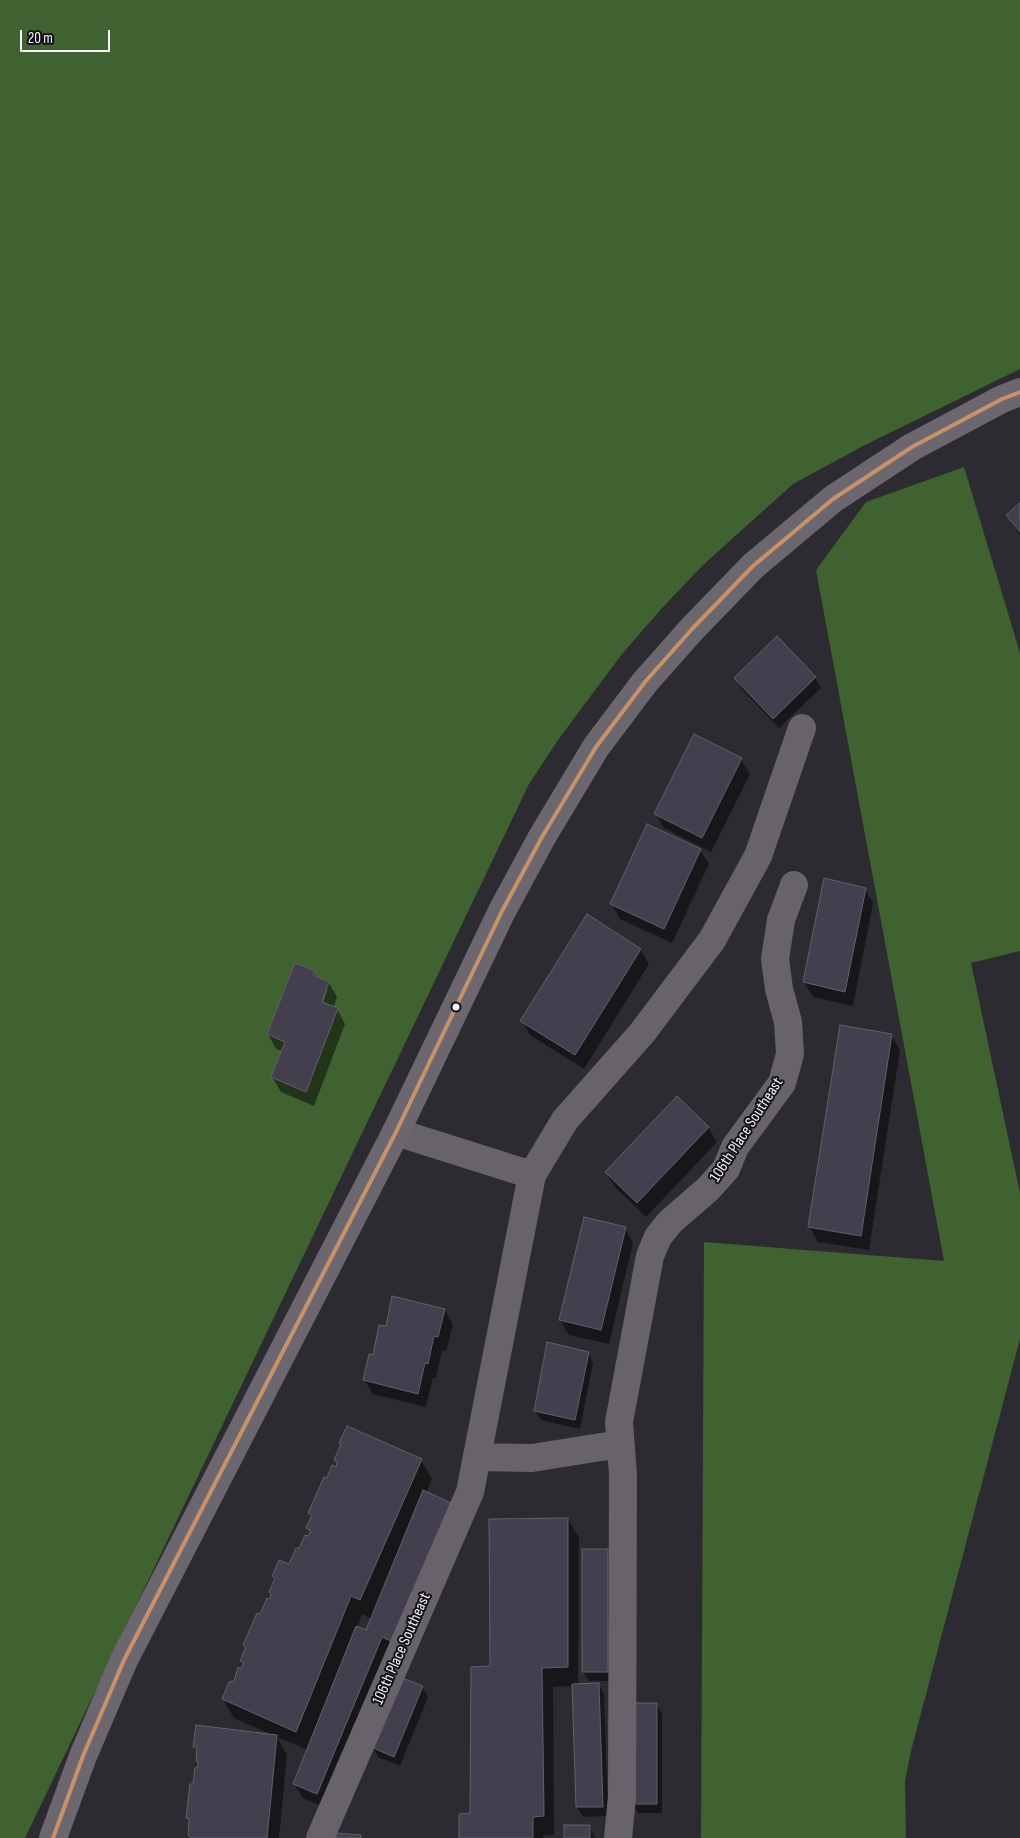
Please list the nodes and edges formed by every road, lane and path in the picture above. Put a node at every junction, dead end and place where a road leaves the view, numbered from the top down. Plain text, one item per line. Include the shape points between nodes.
1 (1020, 392) edge
2 (802, 728) dead end
3 (794, 885) dead end
4 (396, 1132) junction
5 (532, 1175) junction
6 (620, 1444) junction
7 (477, 1457) junction
8 (53, 1838) edge
9 (320, 1838) edge
10 (618, 1838) edge

1 - 4 main road via 912,447 833,499 753,566 645,682 596,747 542,837 502,911
2 - 5 street, 106th Place Southeast via 758,856 712,940 642,1033 565,1120
3 - 6 street, 106th Place Southeast via 781,920 775,959 788,1022 790,1054 782,1083 735,1147 726,1169 670,1222 652,1250 618,1422
4 - 5 street
4 - 8 main road via 124,1660 83,1756
5 - 7 street, 106th Place Southeast
6 - 7 street via 532,1458
6 - 10 street, 106th Place Southeast via 623,1475 622,1787
7 - 9 street, 106th Place Southeast via 470,1492

